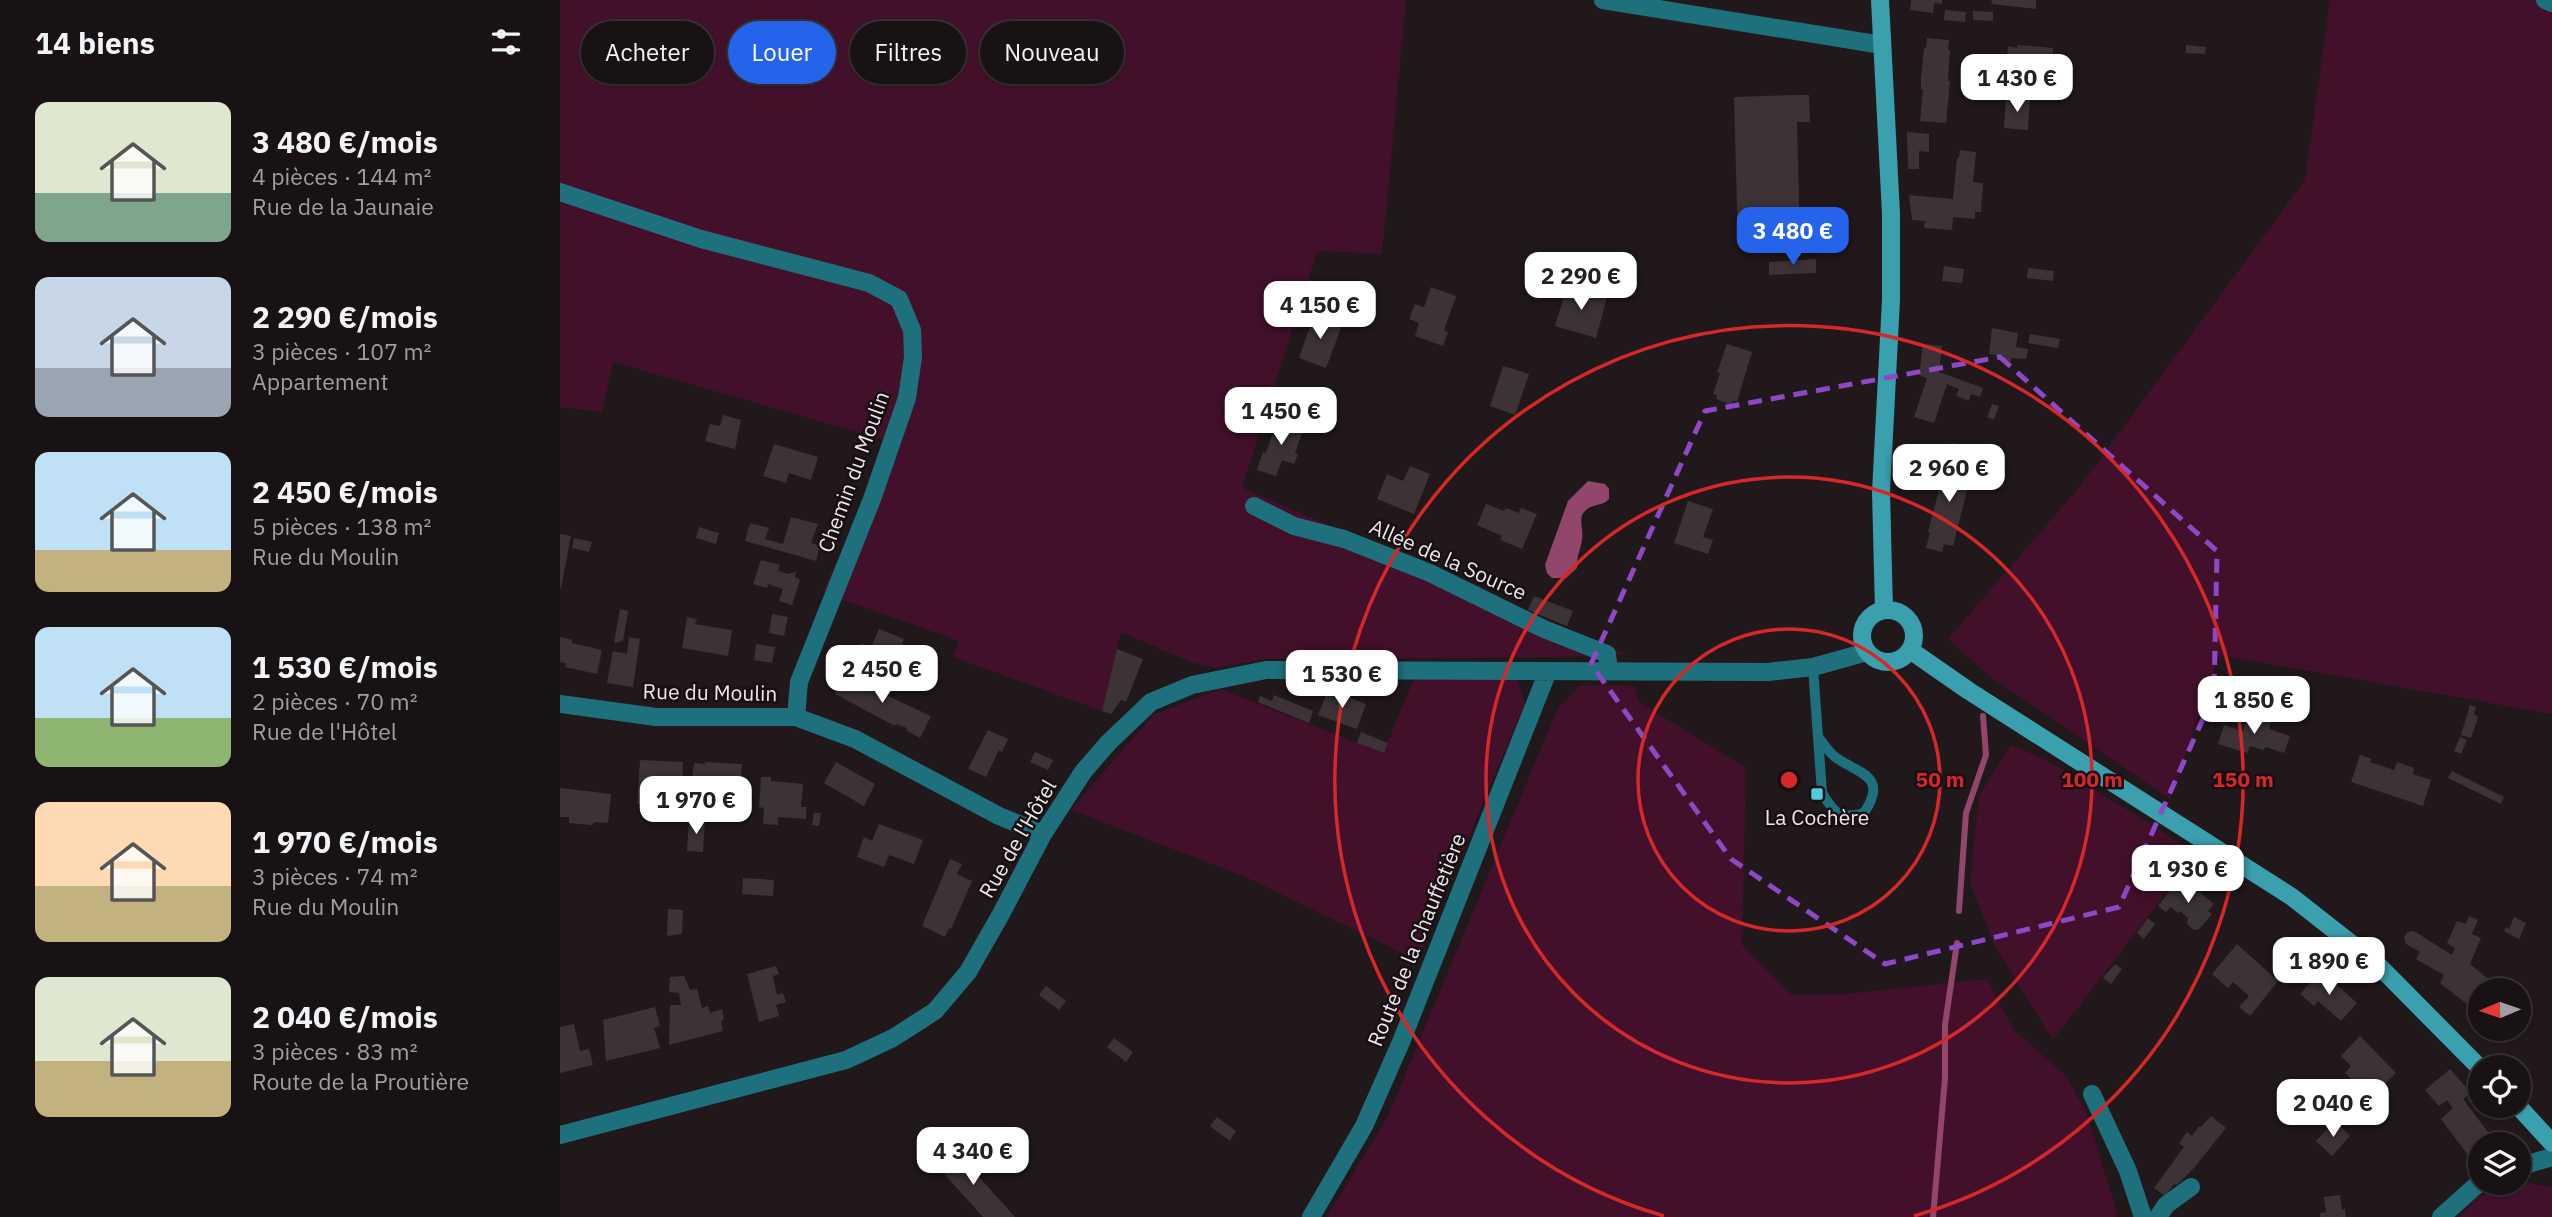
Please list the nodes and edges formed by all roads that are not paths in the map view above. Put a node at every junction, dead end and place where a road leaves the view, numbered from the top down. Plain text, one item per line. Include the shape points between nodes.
1 (1604, 0) edge
2 (1880, 0) edge
3 (2546, 0) edge
4 (2552, 3) edge
5 (1882, 45) junction
6 (560, 192) edge
7 (1254, 506) dead end
8 (1884, 610) junction
9 (1910, 650) junction
10 (1867, 652) junction
11 (1813, 667) junction
12 (1548, 671) junction
13 (1609, 671) junction
14 (560, 704) edge
15 (796, 717) junction
16 (1819, 738) junction
17 (1043, 834) junction
18 (2468, 1056) edge
19 (2092, 1094) dead end
20 (2529, 1118) edge
21 (560, 1135) edge
22 (2552, 1143) edge
23 (2552, 1157) edge
24 (2531, 1163) edge
25 (2192, 1187) dead end
26 (2468, 1193) edge
27 (1311, 1217) edge
28 (2143, 1217) edge
29 (2158, 1217) edge
30 (2441, 1217) edge

1 - 5 street
2 - 5 main road
3 - 4 street
5 - 8 main road via 1891,214 1881,492
6 - 15 street, Chemin du Moulin via 701,239 869,283 899,299 912,330 907,398 799,682
7 - 13 street, Allée de la Source via 1294,526 1344,539 1430,573 1607,654
8 - 9 main road via 1906,617 1914,639
8 - 10 main road via 1872,615 1864,626
9 - 10 main road via 1889,662
9 - 18 main road via 2292,897 2376,963
10 - 11 street, Rue de l'Hôtel
11 - 13 street, Rue de l'Hôtel
11 - 16 lane
12 - 13 street, Rue de l'Hôtel
12 - 17 street, Rue de l'Hôtel via 1266,670 1192,685 1152,702 1108,743
12 - 27 street, Route de la Chauffetière via 1370,1114
14 - 15 street, Rue du Moulin via 656,717
15 - 17 street, Rue du Moulin via 855,739 999,816
16 - 16 lane via 1822,793 1843,816 1864,813 1874,795 1871,781 1836,759
17 - 21 street, Rue de l'Hôtel via 968,972 935,1011 904,1031 846,1060
19 - 28 street
20 - 22 main road
23 - 24 street
25 - 29 street via 2166,1205
26 - 30 street

